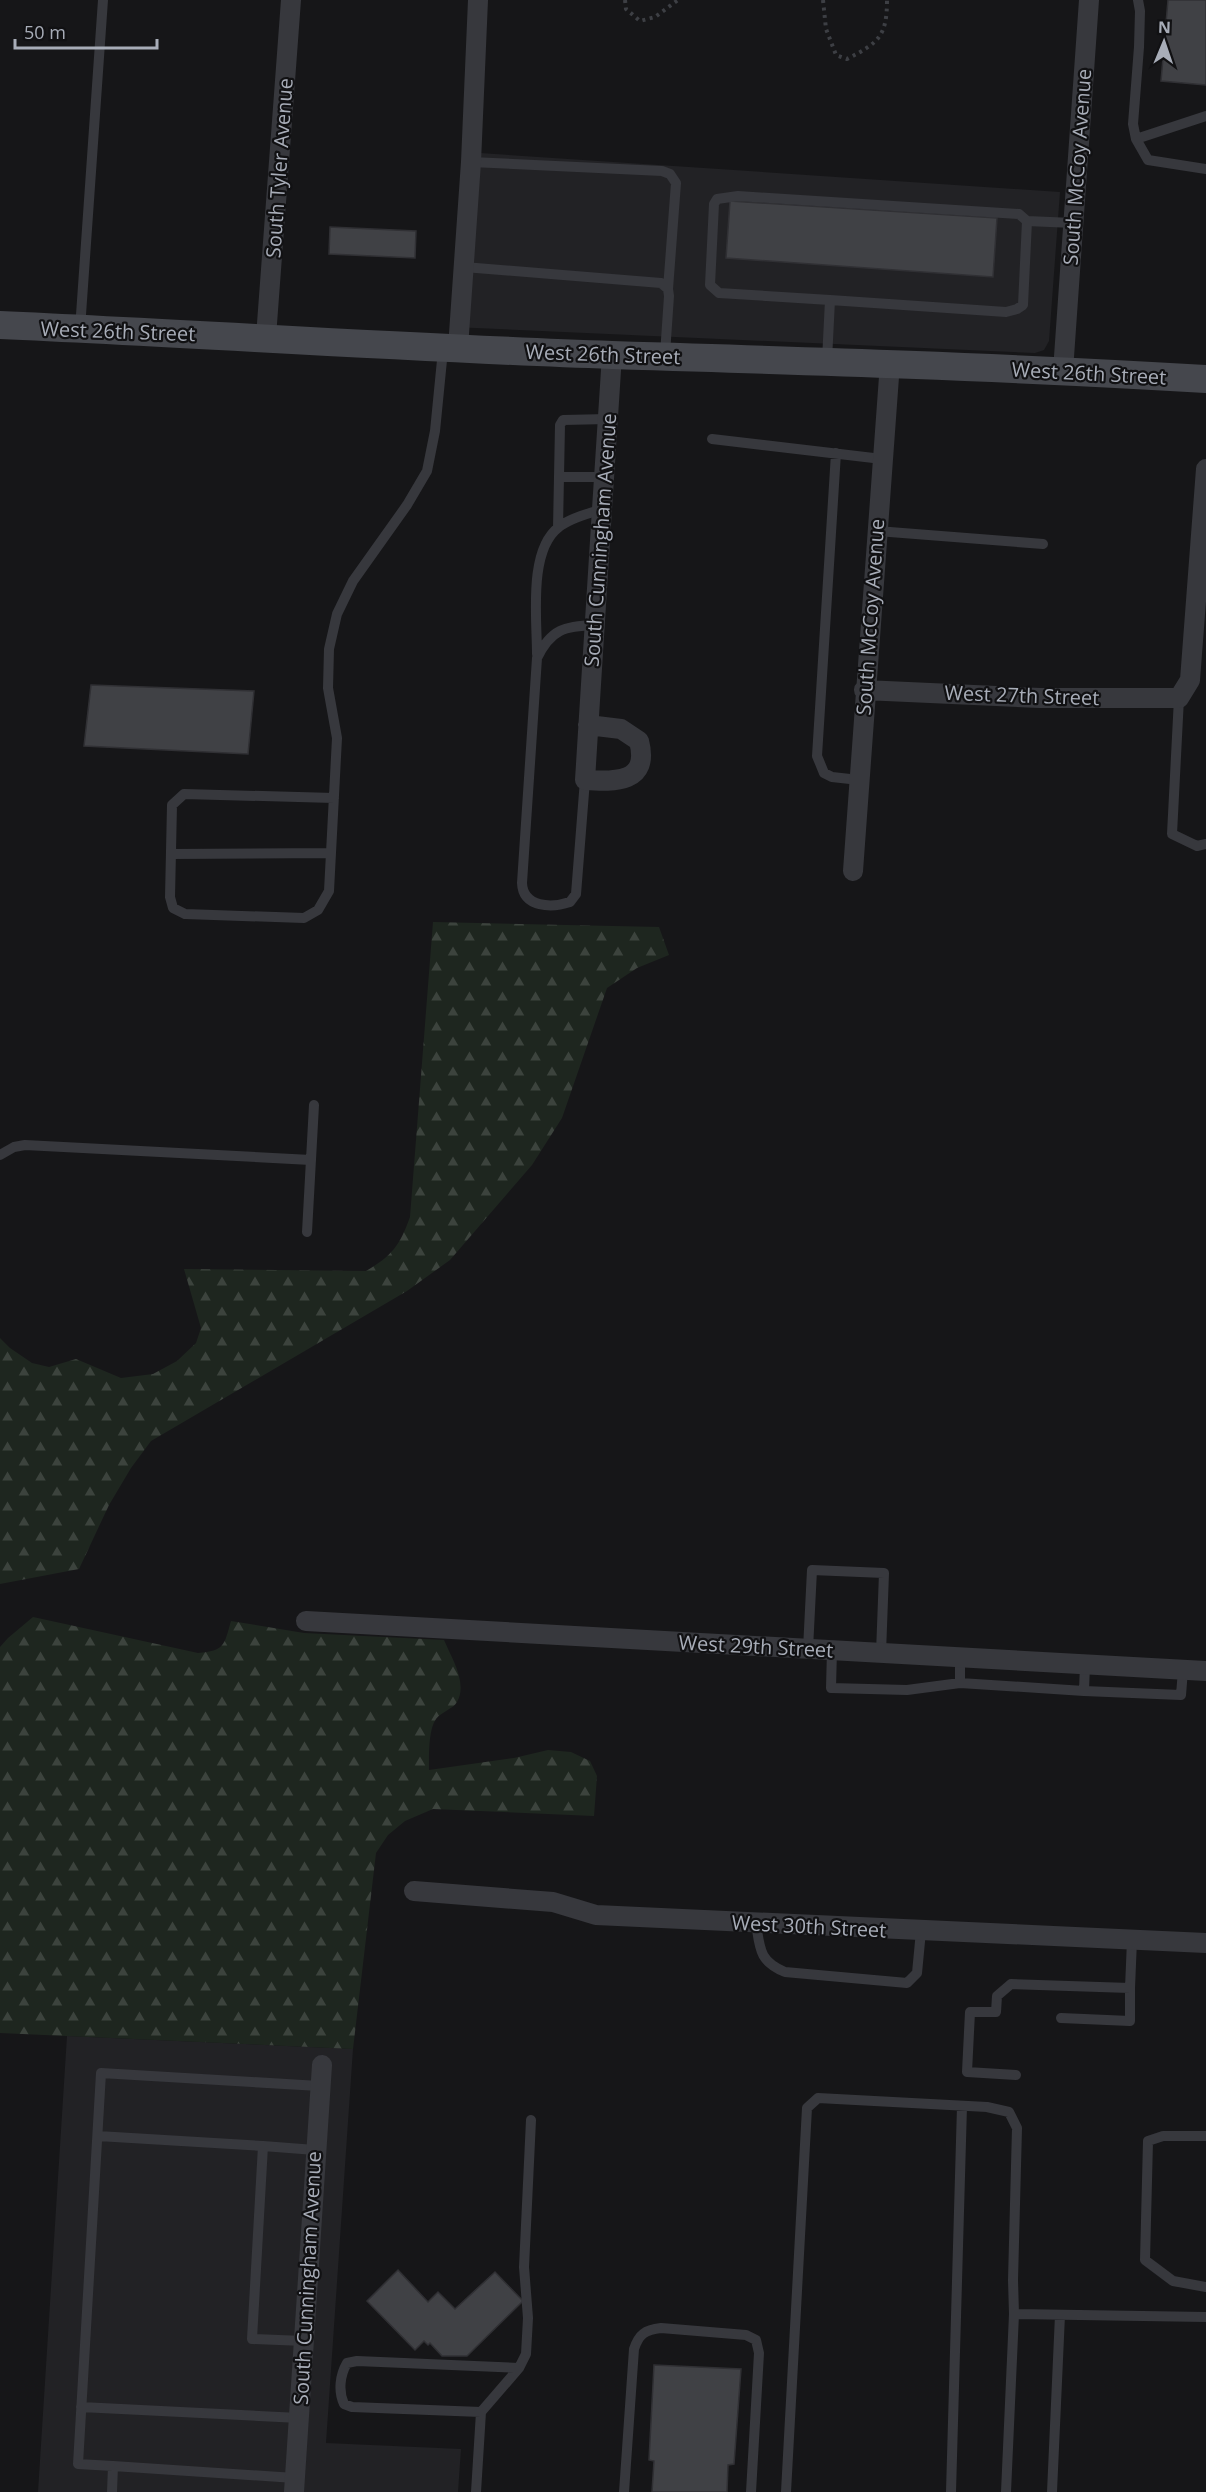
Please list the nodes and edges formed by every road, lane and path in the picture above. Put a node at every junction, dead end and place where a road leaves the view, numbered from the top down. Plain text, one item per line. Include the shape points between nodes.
1 (103, 0) edge
2 (291, 0) edge
3 (478, 0) edge
4 (625, 0) edge
5 (678, 0) edge
6 (823, 0) edge
7 (887, 0) edge
8 (1089, 0) edge
9 (1137, 0) edge
10 (1206, 116) edge
11 (1136, 139) junction
12 (471, 162) junction
13 (1206, 169) edge
14 (1027, 221) junction
15 (1074, 223) junction
16 (464, 267) junction
17 (668, 289) junction
18 (830, 300) junction
19 (0, 326) edge
20 (80, 329) junction
21 (266, 337) junction
22 (451, 347) junction
23 (612, 355) junction
24 (665, 356) junction
25 (827, 360) junction
26 (890, 363) junction
27 (1063, 370) junction
28 (1206, 379) edge
29 (608, 419) junction
30 (712, 439) dead end
31 (836, 453) junction
32 (882, 459) junction
33 (1206, 469) edge
34 (559, 477) junction
35 (604, 477) junction
36 (602, 508) junction
37 (558, 528) junction
38 (877, 531) junction
39 (1042, 544) dead end
40 (1201, 598) edge
41 (595, 625) junction
42 (537, 658) junction
43 (864, 690) junction
44 (1179, 698) junction
45 (588, 724) junction
46 (585, 780) junction
47 (859, 780) junction
48 (333, 798) junction
49 (1206, 844) edge
50 (331, 853) junction
51 (171, 854) junction
52 (853, 872) dead end
53 (314, 1105) dead end
54 (0, 1155) edge
55 (311, 1160) junction
56 (307, 1232) dead end
57 (306, 1622) dead end
58 (808, 1649) junction
59 (832, 1650) junction
60 (882, 1653) junction
61 (960, 1657) junction
62 (1084, 1664) junction
63 (1182, 1670) junction
64 (1206, 1671) edge
65 (960, 1683) junction
66 (1084, 1691) junction
67 (414, 1891) dead end
68 (756, 1923) junction
69 (921, 1931) junction
70 (1206, 1937) edge
71 (1132, 1940) junction
72 (1206, 1943) edge
73 (1130, 1988) junction
74 (1061, 2018) dead end
75 (321, 2065) dead end
76 (1016, 2074) dead end
77 (319, 2086) junction
78 (962, 2106) junction
79 (531, 2120) dead end
80 (98, 2136) junction
81 (1206, 2136) edge
82 (263, 2146) junction
83 (315, 2150) junction
84 (1206, 2287) edge
85 (1014, 2314) junction
86 (1060, 2315) junction
87 (1206, 2317) edge
88 (304, 2342) junction
89 (519, 2368) junction
90 (81, 2408) junction
91 (481, 2412) junction
92 (299, 2418) junction
93 (113, 2466) junction
94 (295, 2485) edge
95 (112, 2492) edge
96 (476, 2492) edge
97 (624, 2492) edge
98 (751, 2492) edge
99 (786, 2492) edge
100 (951, 2492) edge
101 (1006, 2492) edge
102 (1052, 2492) edge

1 - 20 lane
2 - 21 street, South Tyler Avenue
3 - 12 street
4 - 5 path via 626,9 640,21 655,17
6 - 7 path via 826,29 836,55 847,59 882,36
8 - 15 street, South McCoy Avenue
9 - 11 lane via 1140,47 1133,124
10 - 11 lane
11 - 13 lane via 1148,160
12 - 16 street
12 - 17 lane via 670,174 676,183
14 - 15 lane
14 - 18 lane via 1023,305 1017,309 1006,312
14 - 18 lane via 1018,214 738,196 717,199 712,290
15 - 27 street, South McCoy Avenue
16 - 17 lane via 662,283
16 - 22 street
17 - 24 lane
18 - 25 lane
19 - 20 street, West 26th Street
20 - 21 street, West 26th Street
21 - 22 street, West 26th Street
22 - 23 street, West 26th Street
22 - 48 lane via 427,471 353,581 337,614 328,649 328,688 337,738
23 - 24 street, West 26th Street
23 - 29 street, South Cunningham Avenue
24 - 25 street, West 26th Street
25 - 26 street, West 26th Street
26 - 27 street, West 26th Street
26 - 32 street, South McCoy Avenue
27 - 28 street, West 26th Street
29 - 34 lane via 563,420
29 - 35 street, South Cunningham Avenue
30 - 31 lane
31 - 32 lane
31 - 47 lane via 817,756 824,773
32 - 38 street, South McCoy Avenue
33 - 40 street
34 - 35 lane
34 - 37 lane
35 - 36 street, South Cunningham Avenue
36 - 37 lane
36 - 41 street, South Cunningham Avenue
37 - 42 lane via 542,551 538,567
38 - 39 lane
38 - 43 street, South McCoy Avenue
40 - 44 street via 1190,680
41 - 42 lane via 568,626 552,636
41 - 45 street, South Cunningham Avenue
42 - 46 lane via 522,892 542,905 570,902 576,894
43 - 44 street, West 27th Street via 1040,698
43 - 47 street, South McCoy Avenue
44 - 49 lane via 1172,834 1197,846
45 - 46 street, South Cunningham Avenue
45 - 46 street via 630,733 642,750 636,772 623,780
47 - 52 street, South McCoy Avenue
48 - 50 lane
48 - 51 lane via 184,794 172,805
50 - 51 lane
50 - 51 lane via 329,891 318,910 304,918 185,914 173,908 170,897
53 - 55 lane
54 - 55 lane via 25,1145
55 - 56 lane
57 - 58 street, West 29th Street
58 - 59 street, West 29th Street
58 - 60 lane via 812,1570 884,1573
59 - 60 street, West 29th Street
59 - 65 lane via 831,1688 907,1690
60 - 61 street, West 29th Street
61 - 62 street, West 29th Street
61 - 65 lane
62 - 63 street, West 29th Street
62 - 66 lane
63 - 64 street, West 29th Street
63 - 66 lane via 1181,1695
65 - 66 lane
67 - 68 street, West 30th Street via 553,1902 596,1915
68 - 69 street, West 30th Street
68 - 69 lane via 760,1953 772,1967 785,1972 881,1982 907,1983 917,1973
69 - 71 street, West 30th Street
70 - 72 street
71 - 72 street, West 30th Street
71 - 73 lane
73 - 74 lane via 1130,2021
73 - 76 lane via 1011,1984 997,1996 996,2012 970,2012 967,2072
75 - 77 street, South Cunningham Avenue
77 - 80 lane via 101,2073
77 - 83 street, South Cunningham Avenue
78 - 85 lane via 1009,2112 1017,2128
78 - 99 lane via 818,2098 807,2108
78 - 100 lane
79 - 89 lane via 524,2266 528,2318 526,2354
80 - 82 lane
80 - 90 lane
81 - 84 lane via 1148,2140 1145,2260 1173,2281
82 - 83 lane
82 - 88 lane via 252,2339
83 - 88 street, South Cunningham Avenue
85 - 86 lane
85 - 101 lane
86 - 87 lane
86 - 102 lane
88 - 92 street, South Cunningham Avenue
89 - 91 lane
89 - 91 lane via 357,2361 347,2363 342,2372 340,2396 344,2404 352,2407
90 - 92 lane
90 - 93 lane via 78,2464
91 - 96 lane
92 - 94 street, South Cunningham Avenue
93 - 94 lane
93 - 95 lane
97 - 98 lane via 634,2349 647,2330 661,2328 746,2335 756,2340 759,2353

